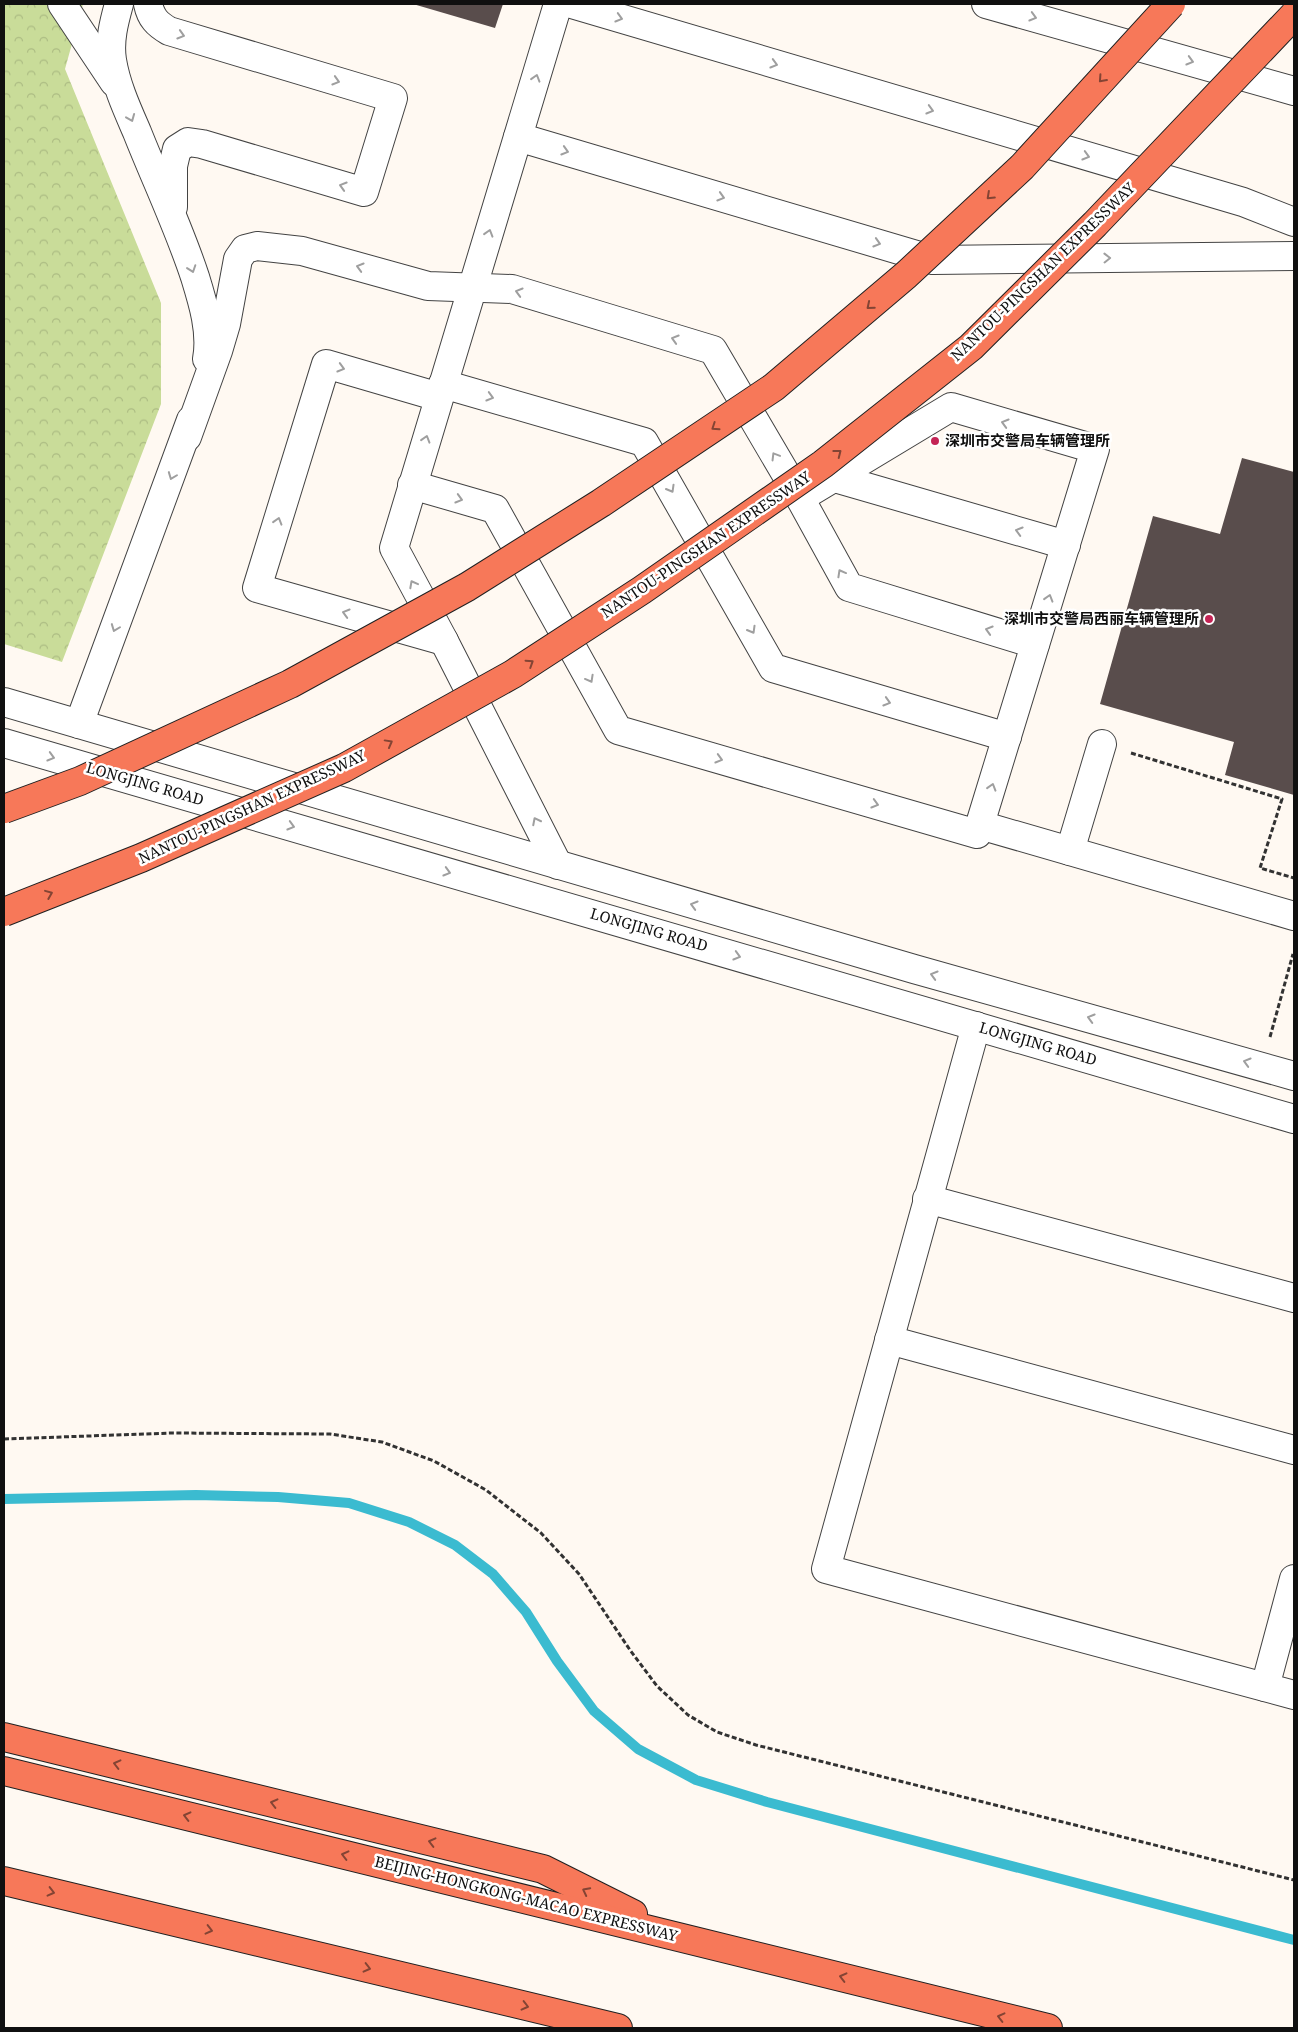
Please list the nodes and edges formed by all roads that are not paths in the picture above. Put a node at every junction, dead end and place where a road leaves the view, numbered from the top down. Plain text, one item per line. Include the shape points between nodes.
1 (62, 4) edge
2 (119, 4) edge
3 (148, 4) edge
4 (558, 4) edge
5 (572, 4) edge
6 (986, 4) edge
7 (1170, 4) edge
8 (1294, 14) edge
9 (120, 91) junction
10 (1294, 91) edge
11 (518, 137) junction
12 (173, 222) junction
13 (1294, 222) edge
14 (1294, 256) edge
15 (473, 288) junction
16 (441, 390) junction
17 (187, 437) junction
18 (835, 478) junction
19 (412, 486) junction
20 (800, 498) junction
21 (1066, 545) junction
22 (444, 641) junction
23 (1035, 644) junction
24 (4, 702) edge
25 (79, 724) junction
26 (1007, 737) junction
27 (4, 743) edge
28 (1102, 744) road end
29 (4, 809) edge
30 (980, 825) junction
31 (1070, 851) junction
32 (558, 865) junction
33 (4, 912) edge
34 (1294, 916) edge
35 (976, 1026) junction
36 (1293, 1072) edge
37 (1294, 1119) edge
38 (928, 1199) junction
39 (1294, 1298) edge
40 (889, 1340) junction
41 (1294, 1450) edge
42 (1294, 1579) edge
43 (1265, 1687) junction
44 (1294, 1695) edge
45 (4, 1737) edge
46 (4, 1772) edge
47 (4, 1880) edge
48 (677, 1936) junction
49 (618, 2028) edge
50 (1048, 2028) edge

1 - 9 street
2 - 9 street via 112,30 112,59
3 -> 12 street via 150,15 159,26 169,31 393,98 364,192 188,142 177,149 173,166
11 -> 4 street
5 -> 13 street via 1243,202
6 -> 10 street
7 -> 29 highway, bridge via 1022,167 906,276 774,387 601,503 458,592 290,684 80,782
33 -> 8 highway, NANTOU-PINGSHAN EXPRESSWAY, bridge via 141,858 344,768 513,674 642,590 823,464 971,347 1095,224
9 -> 12 street
11 -> 14 street via 933,260
15 -> 11 street
12 -> 17 street via 201,295 209,348
15 - 16 street
15 -> 17 street via 428,286 302,251 257,246 246,249 238,259 221,342
20 -> 15 street via 713,350 512,289
19 -> 16 street
22 -> 16 street via 257,588 326,364
16 -> 26 street via 644,442 773,668
17 -> 25 street
18 - 20 street
21 -> 18 street
21 -> 18 street via 1095,449 951,407
22 -> 19 street via 394,548
19 -> 30 street via 495,509 618,730 978,834
23 -> 20 street via 848,587
23 -> 21 street
32 -> 22 street
23 - 26 street
24 - 25 street
25 - 32 street
30 -> 26 street
27 -> 35 street, LONGJING ROAD
28 - 31 street
30 - 31 street
31 - 34 street
36 -> 32 street via 904,966
35 - 37 street, LONGJING ROAD
35 - 38 street
38 - 39 street
38 - 40 street
40 - 41 street
40 - 43 street via 826,1568
42 - 43 street
43 - 44 street
48 -> 45 highway via 543,1869
48 -> 46 highway, BEIJING-HONGKONG-MACAO EXPRESSWAY
47 -> 49 highway
50 -> 48 highway, BEIJING-HONGKONG-MACAO EXPRESSWAY

